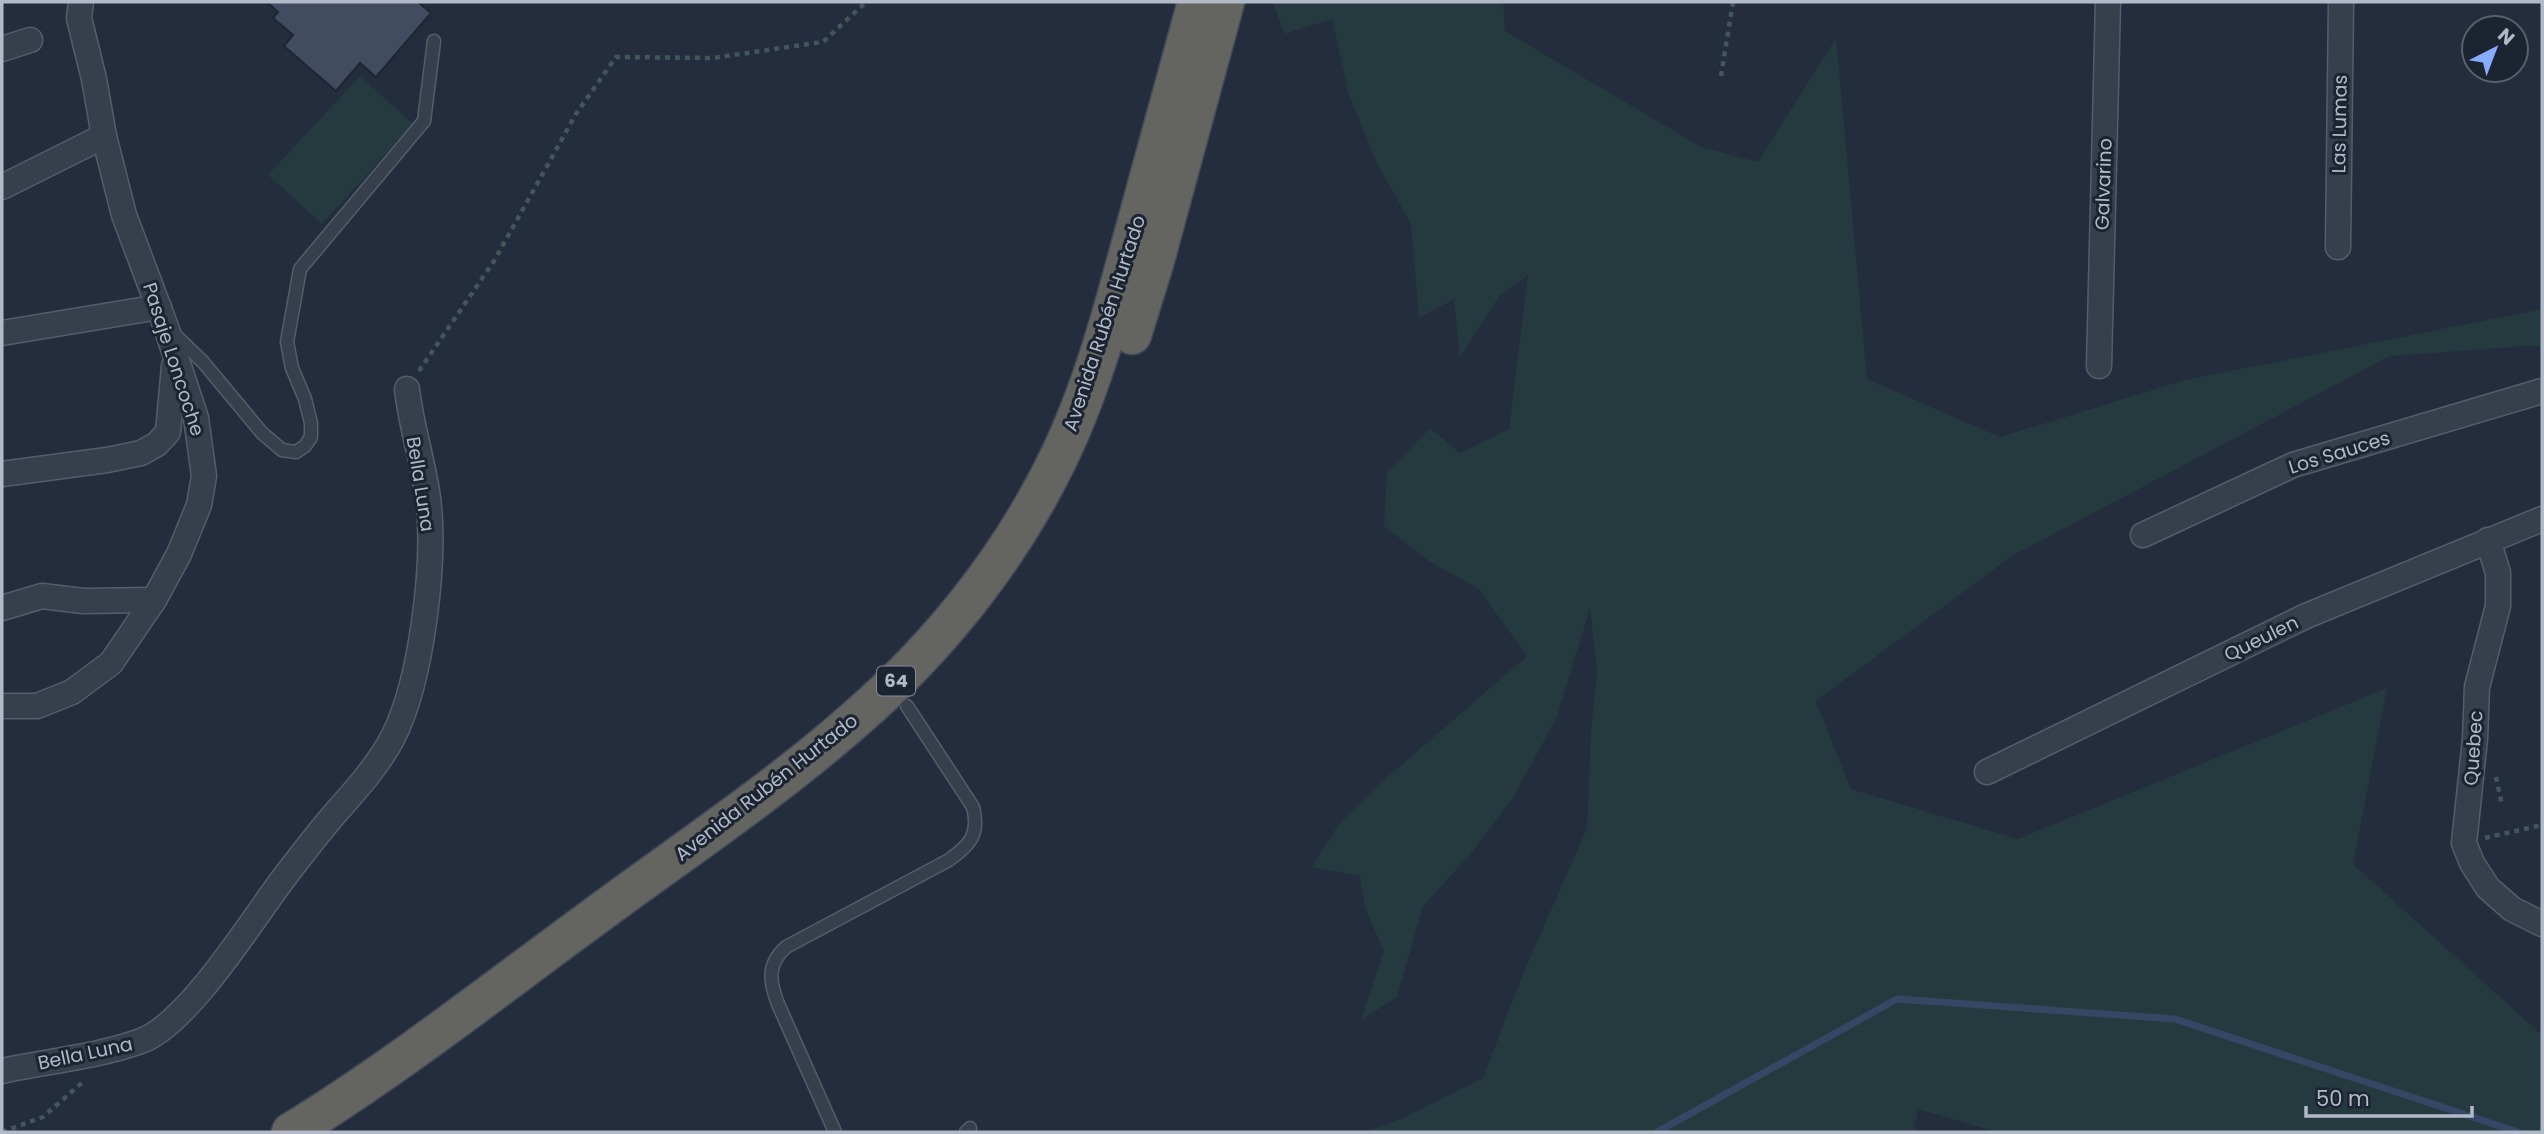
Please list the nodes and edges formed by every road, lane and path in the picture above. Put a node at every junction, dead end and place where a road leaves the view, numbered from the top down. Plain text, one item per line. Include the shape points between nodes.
1 (81, 2) edge
2 (866, 2) edge
3 (1197, 2) edge
4 (1225, 2) edge
5 (1733, 2) edge
6 (2108, 2) edge
7 (2341, 2) edge
8 (30, 40) dead end
9 (434, 41) dead end
10 (2, 50) edge
11 (1721, 76) dead end
12 (104, 136) junction
13 (2, 187) edge
14 (2338, 247) dead end
15 (162, 317) junction
16 (2, 333) edge
17 (175, 359) junction
18 (2099, 366) dead end
19 (407, 389) joint
20 (2542, 391) edge
21 (2, 474) edge
22 (2542, 519) edge
23 (2143, 535) dead end
24 (2488, 540) junction
25 (154, 600) junction
26 (2, 608) edge
27 (2, 706) edge
28 (907, 706) junction
29 (1987, 772) dead end
30 (2542, 825) edge
31 (2464, 843) junction
32 (2542, 924) edge
33 (2, 1071) edge
34 (85, 1080) dead end
35 (2, 1132) edge
36 (291, 1132) edge
37 (335, 1132) edge
38 (835, 1132) edge

1 - 12 street, Pasaje Loncoche via 79,18
2 - 19 path via 823,43 713,58 616,57 576,114 494,261
3 - 36 highway, Avenida Rubén Hurtado / 64 via 1121,281 1075,424 1027,516 963,608 881,696 804,761 406,1056
4 - 28 highway, Avenida Rubén Hurtado / 64 via 1154,264 1115,389 1088,457 1019,576 948,664
5 - 11 path
6 - 18 street, Galvarino
7 - 14 street, Las Lumas
8 - 10 street
9 - 15 lane via 424,121 300,269 287,342 311,423 311,437 305,446 296,452 282,450 262,433
12 - 13 street
12 - 15 street, Pasaje Loncoche via 124,215
15 - 16 street
15 - 17 street, Pasaje Loncoche
17 - 21 street via 168,432 158,444 107,460
17 - 25 street, Pasaje Loncoche via 196,418 204,476 200,505
19 - 33 street, Bella Luna via 431,537 413,682 393,737 210,979 160,1030 143,1040
20 - 23 street, Los Sauces via 2293,465
22 - 24 street, Queulen
24 - 29 street, Queulen via 2306,616
24 - 31 street, Quebec via 2498,573 2498,606 2477,687
25 - 26 street via 83,601 41,596
25 - 27 street, Pasaje Loncoche via 111,663 72,692 37,706
28 - 37 highway, Avenida Rubén Hurtado / 64 via 794,799 417,1077
28 - 38 lane via 973,807 975,832 949,860 786,947 773,961 770,973 778,1004
30 - 31 path
31 - 32 street via 2488,888 2512,909
34 - 35 path via 43,1117

